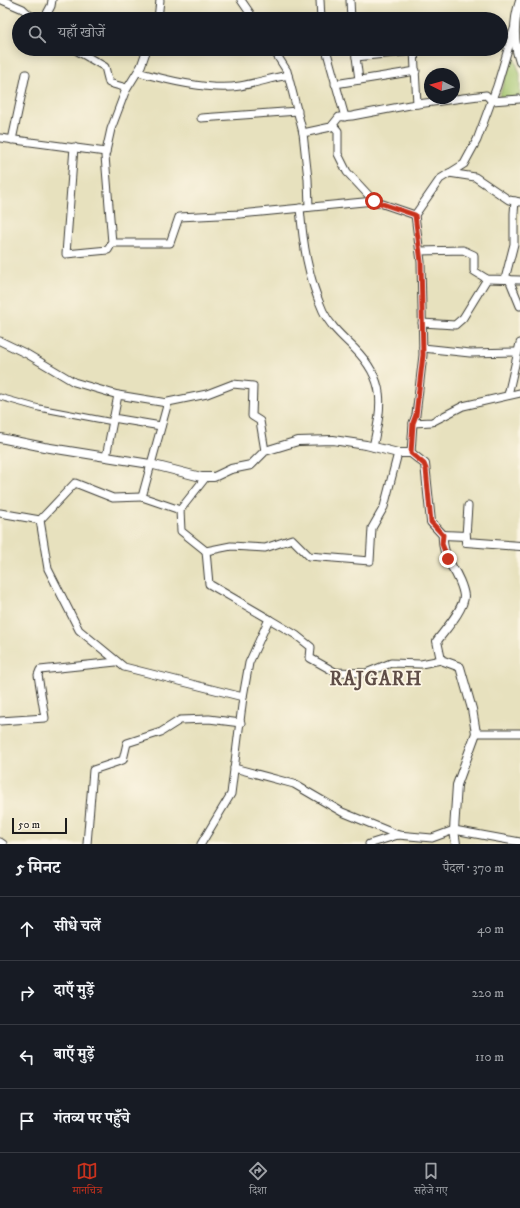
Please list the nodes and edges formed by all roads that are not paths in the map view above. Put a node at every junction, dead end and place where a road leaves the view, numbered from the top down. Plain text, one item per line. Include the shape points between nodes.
1 (2, 0) edge
2 (52, 0) edge
3 (160, 0) edge
4 (241, 0) edge
5 (320, 0) edge
6 (350, 0) edge
7 (520, 0) edge
8 (26, 12) edge
9 (48, 12) edge
10 (159, 12) edge
11 (249, 12) edge
12 (321, 12) edge
13 (351, 12) edge
14 (514, 28) junction
15 (508, 48) edge
16 (86, 56) edge
17 (144, 56) edge
18 (276, 56) edge
19 (328, 56) edge
20 (366, 56) edge
21 (414, 56) edge
22 (506, 56) edge
23 (356, 57) joint
24 (520, 62) edge
25 (416, 71) junction
26 (138, 72) junction
27 (26, 74) dead end
28 (288, 75) junction
29 (359, 80) junction
30 (335, 84) junction
31 (127, 88) junction
32 (520, 99) edge
33 (492, 101) junction
34 (417, 104) junction
35 (298, 111) junction
36 (345, 117) junction
37 (202, 118) dead end
38 (332, 125) junction
39 (303, 133) junction
40 (0, 138) edge
41 (12, 140) junction
42 (74, 147) junction
43 (106, 152) junction
44 (449, 173) junction
45 (374, 201) junction
46 (518, 201) edge
47 (309, 207) junction
48 (300, 208) junction
49 (415, 215) junction
50 (112, 244) junction
51 (420, 252) junction
52 (488, 279) junction
53 (507, 279) junction
54 (520, 280) edge
55 (520, 306) edge
56 (422, 323) junction
57 (0, 341) edge
58 (520, 343) edge
59 (423, 348) junction
60 (518, 352) junction
61 (520, 393) edge
62 (118, 395) junction
63 (508, 395) junction
64 (0, 397) edge
65 (167, 404) junction
66 (113, 420) junction
67 (413, 423) junction
68 (161, 426) junction
69 (0, 438) edge
70 (373, 447) junction
71 (265, 451) junction
72 (398, 453) junction
73 (411, 453) junction
74 (106, 457) junction
75 (150, 464) junction
76 (206, 477) junction
77 (142, 497) junction
78 (468, 506) dead end
79 (180, 510) junction
80 (0, 513) edge
81 (40, 520) junction
82 (443, 535) junction
83 (466, 536) junction
84 (520, 546) edge
85 (206, 551) junction
86 (269, 619) junction
87 (441, 660) junction
88 (116, 662) junction
89 (243, 697) junction
90 (0, 719) edge
91 (241, 723) junction
92 (476, 733) junction
93 (520, 733) edge
94 (234, 768) junction
95 (454, 830) junction
96 (398, 835) junction
97 (0, 842) edge
98 (520, 842) edge
99 (3, 844) edge
100 (87, 844) edge
101 (201, 844) edge
102 (369, 844) edge
103 (456, 844) edge

1 - 8 street
2 - 9 street
3 - 10 street
4 - 11 street
5 - 12 street
6 - 13 street
7 - 14 street
14 - 15 street
14 - 24 street via 515,46
16 - 31 street via 105,67 109,83
17 - 26 street
18 - 28 street
19 - 30 street
20 - 23 street
21 - 25 street
22 - 33 street
23 - 29 street
25 - 29 street
25 - 34 street
26 - 28 street via 164,79 216,86 239,86
26 - 31 street
27 - 41 street
28 - 35 street
29 - 30 street
30 - 36 street
31 - 43 street via 111,129
32 - 33 street
33 - 34 street via 486,95
33 - 44 street via 464,164
34 - 36 street
35 - 37 street
35 - 39 street
36 - 38 street via 339,117
38 - 39 street
38 - 45 street via 338,131 338,154 347,172
39 - 47 street
40 - 41 street
41 - 42 street
42 - 43 street
42 - 50 street via 66,254 108,250
43 - 50 street
44 - 46 street via 475,177 509,200
44 - 49 street via 440,179
45 - 47 street
45 - 49 street
46 - 53 street via 514,213 514,244
47 - 48 street
48 - 50 street via 179,217 170,243
48 - 70 street via 309,271 324,312 336,330 371,369 380,391 380,415
49 - 51 street
51 - 52 street via 463,250 474,255 474,271
51 - 56 street
52 - 53 street
52 - 56 street via 463,318 455,325
53 - 54 street
53 - 55 street
56 - 59 street
57 - 62 street via 74,382
58 - 60 street
59 - 60 street via 470,353
59 - 67 street
60 - 63 street
61 - 63 street
62 - 65 street
62 - 66 street
63 - 67 street via 463,406 432,422
64 - 66 street via 39,408
65 - 68 street
65 - 71 street via 207,394 233,384 252,386 252,416 260,421
66 - 68 street
66 - 74 street
67 - 73 street
68 - 75 street
69 - 74 street
70 - 71 street via 333,440 298,441
70 - 72 street
71 - 76 street via 251,465 231,469 214,477
72 - 73 street
72 - 85 street via 384,507 372,528 370,560 308,556 292,539 265,548 231,546
73 - 82 street via 424,464 431,522
74 - 75 street
75 - 76 street
75 - 77 street
76 - 79 street
77 - 79 street
77 - 81 street via 113,498 75,483
78 - 83 street
79 - 85 street via 181,531
80 - 81 street
81 - 88 street via 48,569 79,630
82 - 83 street
82 - 87 street via 442,544 457,574 464,596 458,612 437,641
83 - 84 street via 466,542
85 - 86 street via 209,584
86 - 87 street via 311,647 310,658 335,672 366,673 391,663 421,664
86 - 89 street via 249,663
87 - 92 street via 460,666
88 - 89 street via 124,667
88 - 90 street via 40,670 38,675 45,718
89 - 91 street
91 - 94 street
91 - 100 street via 209,719 180,720 161,732 127,743 122,760 93,770
92 - 93 street
92 - 95 street via 458,785
94 - 96 street via 294,784 342,812
94 - 101 street via 231,794
95 - 96 street via 432,838
95 - 98 street
95 - 103 street
96 - 102 street
97 - 99 street

